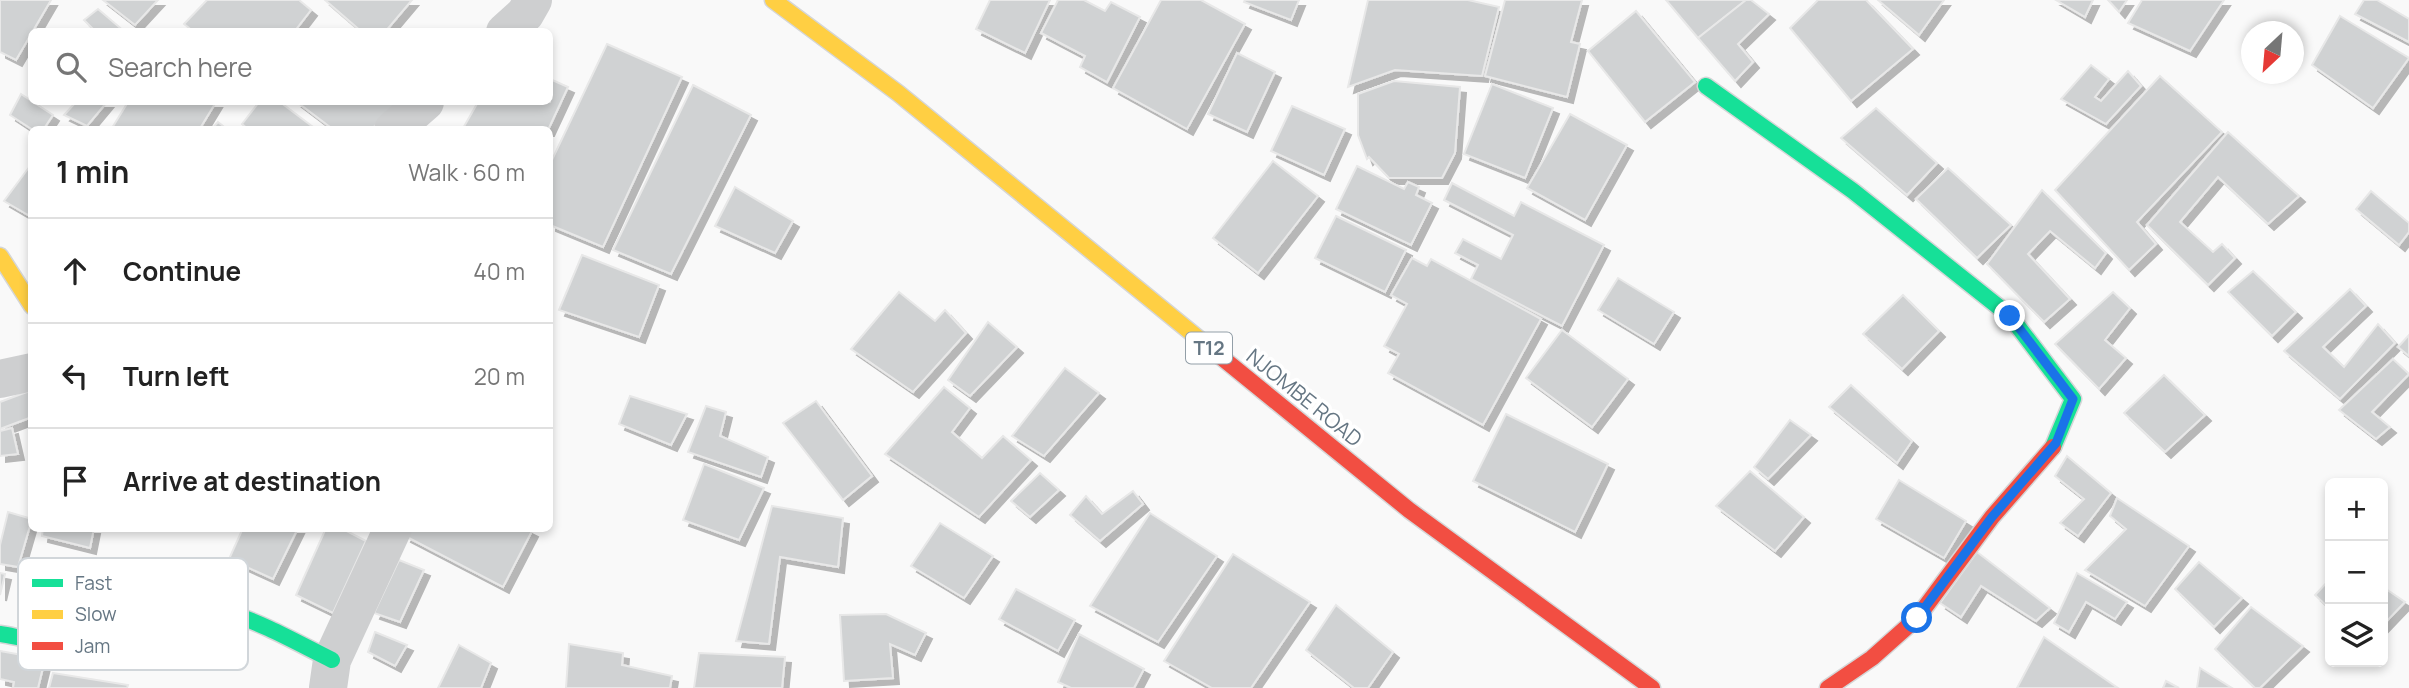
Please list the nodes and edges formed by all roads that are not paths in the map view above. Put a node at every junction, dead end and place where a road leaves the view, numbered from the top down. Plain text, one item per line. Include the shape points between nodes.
1 (533, 0) edge
2 (773, 0) edge
3 (509, 28) edge
4 (1706, 86) dead end
5 (422, 105) edge
6 (398, 126) edge
7 (0, 256) edge
8 (28, 300) edge
9 (28, 373) edge
10 (0, 379) edge
11 (391, 532) edge
12 (248, 624) edge
13 (0, 634) edge
14 (18, 636) edge
15 (330, 674) edge
16 (1652, 688) edge
17 (1828, 688) edge

1 - 3 street
2 - 16 main road, NJOMBE ROAD / T12 via 898,93 1409,510
4 - 17 main road via 1853,191 2010,316 2073,399 2056,443 1992,517 1917,618
5 - 6 street
7 - 8 main road
9 - 10 street
11 - 15 street
12 - 15 main road
13 - 14 main road

